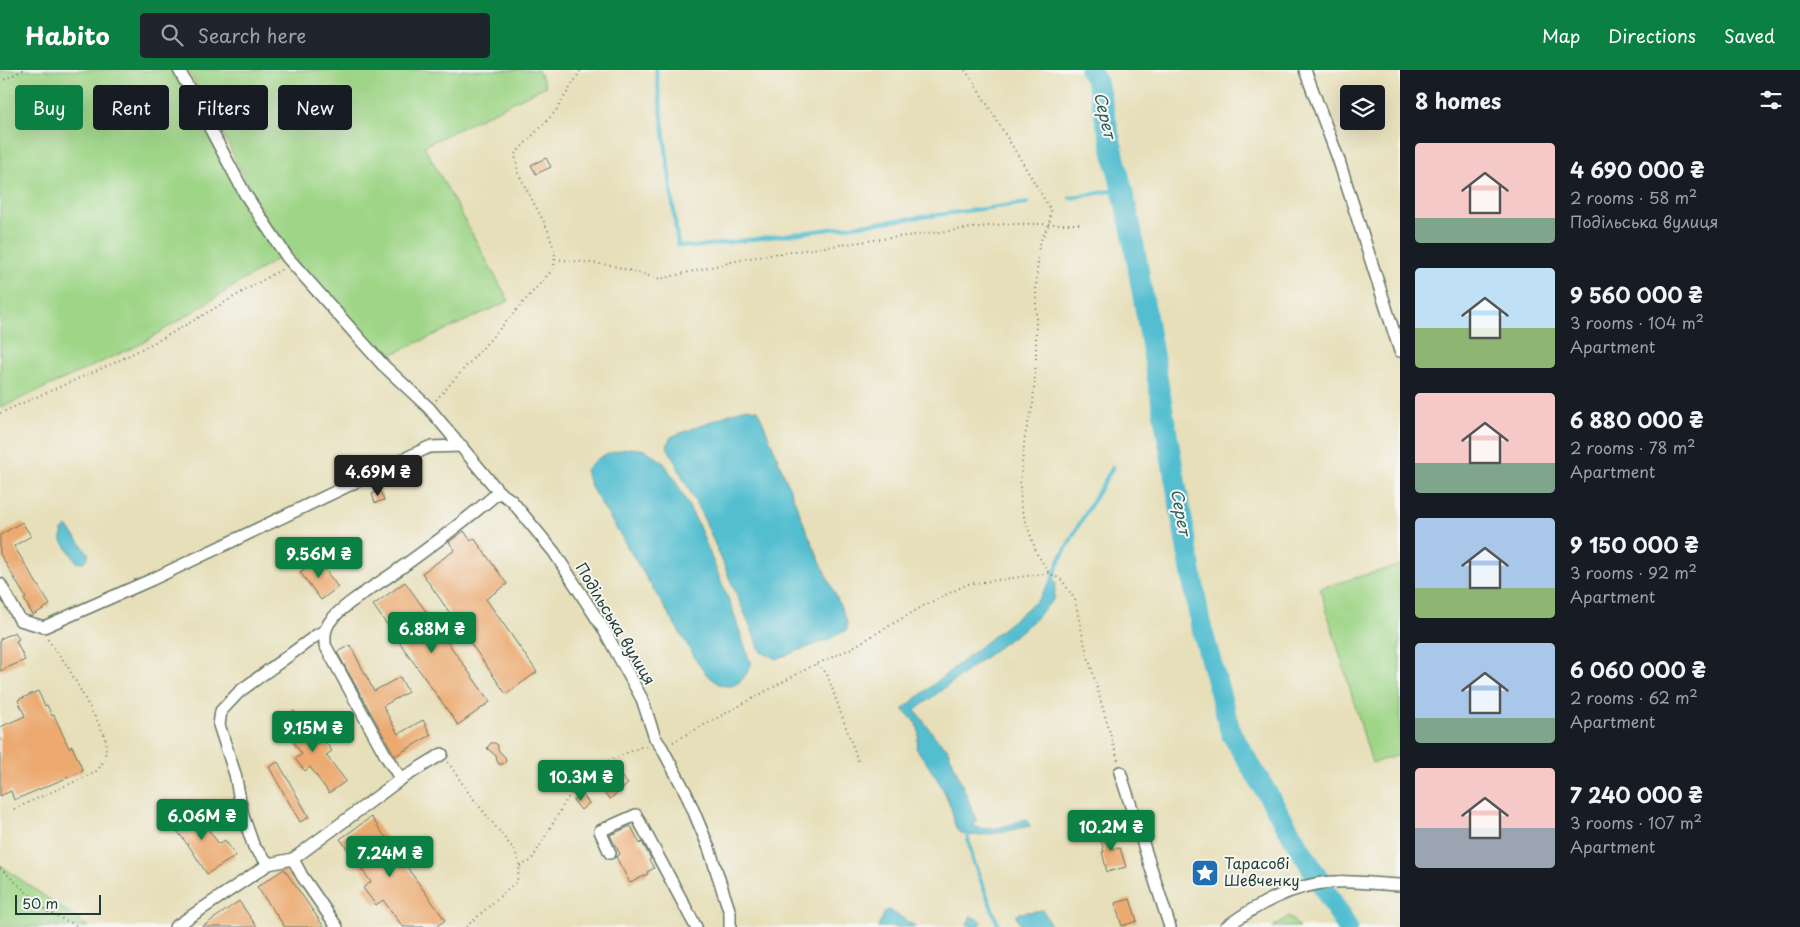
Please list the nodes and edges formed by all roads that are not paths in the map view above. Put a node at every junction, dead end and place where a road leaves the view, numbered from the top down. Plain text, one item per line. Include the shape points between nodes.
1 (178, 70) edge
2 (1305, 70) edge
3 (1400, 351) edge
4 (462, 446) junction
5 (499, 492) junction
6 (0, 584) edge
7 (324, 631) junction
8 (442, 754) road end
9 (1120, 772) road end
10 (401, 779) junction
11 (610, 853) dead end
12 (293, 859) junction
13 (269, 864) junction
14 (1400, 885) edge
15 (175, 927) edge
16 (337, 927) edge
17 (696, 927) edge
18 (730, 927) edge
19 (1170, 927) edge
20 (1226, 927) edge

1 - 4 street, Подільська вулиця via 245,194 293,264
2 - 3 street via 1338,158
4 - 5 street, Подільська вулиця
4 - 6 street via 429,447 153,579 44,627 20,620
5 - 7 street via 344,607
5 - 18 street, Подільська вулиця via 511,500 554,552 604,628 642,699 654,738 686,793 709,848 730,913
7 - 10 street via 325,646
7 - 13 street via 240,691 221,711 218,725 236,774 243,816 254,847
8 - 10 street
9 - 19 street
10 - 12 street
11 - 17 street via 600,831 636,815
12 - 13 street
12 - 16 street
13 - 15 street
14 - 20 street via 1315,884 1274,898

